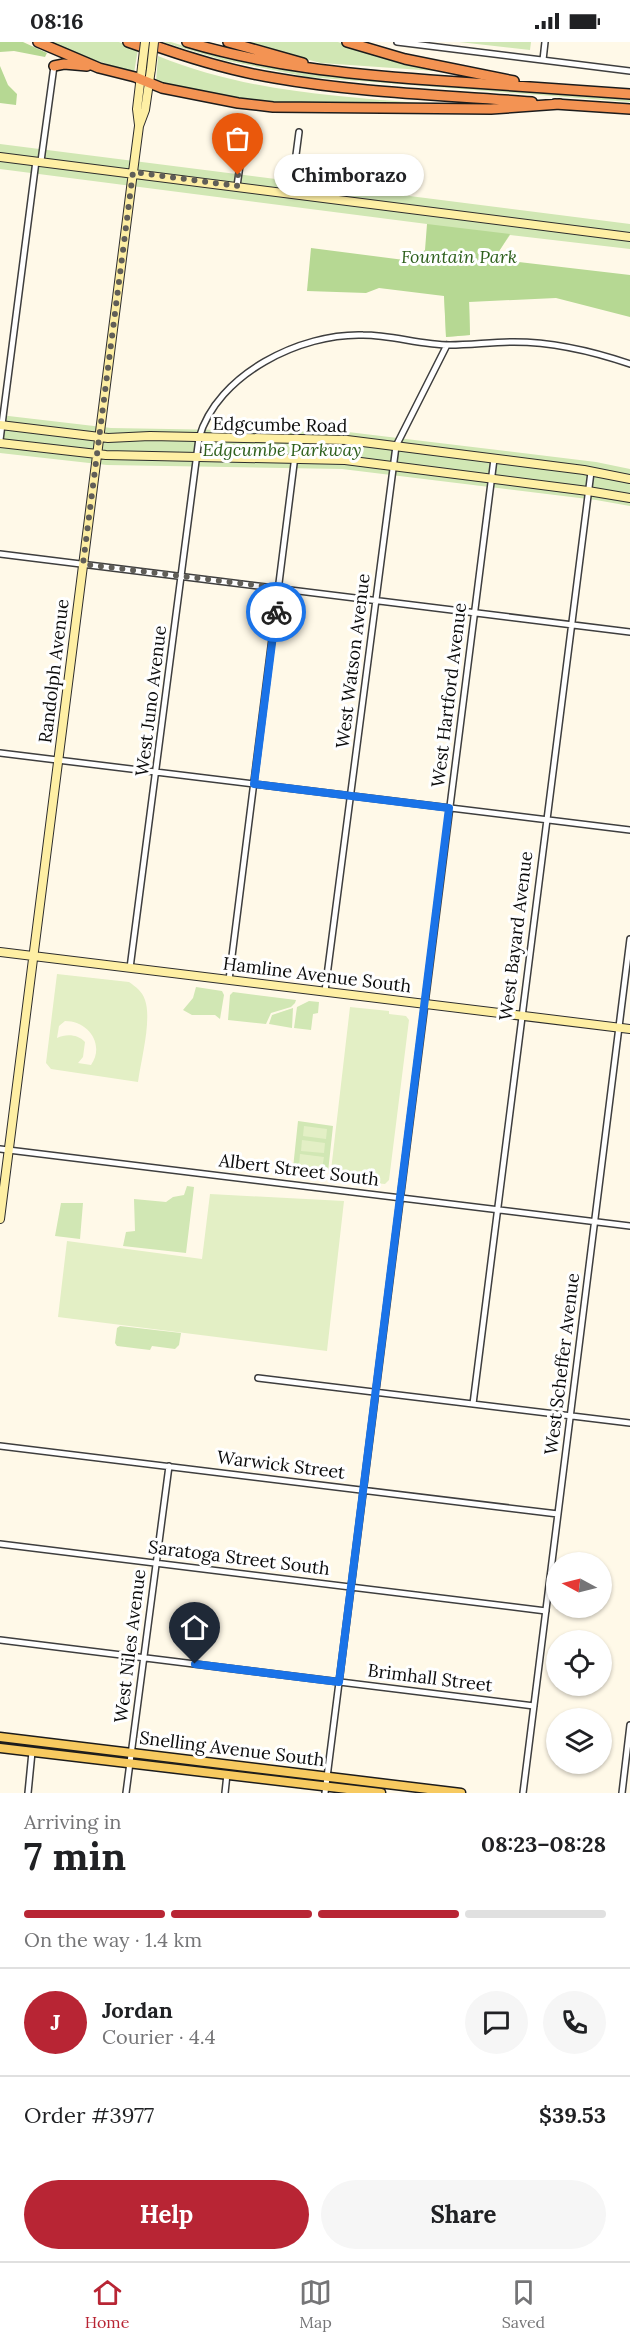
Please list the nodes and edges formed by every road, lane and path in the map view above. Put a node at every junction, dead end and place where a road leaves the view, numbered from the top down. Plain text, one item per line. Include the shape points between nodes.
1 (38, 42) edge
2 (128, 42) edge
3 (144, 42) edge
4 (154, 42) edge
5 (188, 42) edge
6 (228, 42) edge
7 (347, 42) edge
8 (397, 42) edge
9 (545, 42) edge
10 (448, 45) edge
11 (543, 60) junction
12 (217, 66) junction
13 (99, 68) junction
14 (146, 68) junction
15 (53, 71) joint
16 (334, 71) junction
17 (630, 71) edge
18 (145, 81) junction
19 (539, 87) junction
20 (630, 94) edge
21 (560, 104) junction
22 (630, 110) edge
23 (246, 124) dead end
24 (299, 132) dead end
25 (0, 157) edge
26 (38, 161) junction
27 (133, 172) junction
28 (237, 186) junction
29 (291, 194) junction
30 (630, 237) edge
31 (447, 345) junction
32 (630, 364) edge
33 (1, 425) edge
34 (99, 437) junction
35 (199, 438) junction
36 (297, 440) junction
37 (0, 441) edge
38 (396, 446) junction
39 (97, 454) junction
40 (197, 457) junction
41 (296, 459) junction
42 (494, 459) junction
43 (393, 466) junction
44 (591, 472) junction
45 (492, 478) junction
46 (630, 479) edge
47 (588, 491) junction
48 (630, 498) edge
49 (0, 554) edge
50 (83, 564) junction
51 (182, 576) junction
52 (279, 588) junction
53 (376, 600) junction
54 (474, 613) junction
55 (571, 625) junction
56 (630, 632) edge
57 (0, 753) edge
58 (58, 760) junction
59 (157, 772) junction
60 (254, 784) junction
61 (351, 796) junction
62 (449, 808) junction
63 (546, 820) junction
64 (630, 830) edge
65 (630, 939) edge
66 (0, 952) edge
67 (33, 956) junction
68 (130, 968) junction
69 (229, 980) junction
70 (326, 992) junction
71 (424, 1004) junction
72 (522, 1016) junction
73 (618, 1027) junction
74 (630, 1029) edge
75 (0, 1149) edge
76 (9, 1150) junction
77 (399, 1197) junction
78 (497, 1209) junction
79 (0, 1219) edge
80 (595, 1221) junction
81 (630, 1226) edge
82 (258, 1378) dead end
83 (375, 1392) junction
84 (472, 1404) junction
85 (570, 1416) junction
86 (630, 1423) edge
87 (0, 1446) edge
88 (169, 1466) junction
89 (362, 1490) junction
90 (558, 1514) junction
91 (0, 1544) edge
92 (553, 1552) edge
93 (156, 1563) junction
94 (350, 1587) junction
95 (546, 1611) joint
96 (0, 1640) edge
97 (143, 1658) junction
98 (339, 1682) junction
99 (534, 1706) junction
100 (630, 1725) edge
101 (0, 1737) edge
102 (0, 1748) edge
103 (32, 1752) junction
104 (131, 1758) junction
105 (227, 1774) junction
106 (326, 1785) edge
107 (28, 1793) edge
108 (126, 1793) edge
109 (225, 1793) edge
110 (381, 1793) edge
111 (461, 1793) edge
112 (523, 1793) edge
113 (622, 1793) edge

1 - 13 highway
2 - 12 highway via 177,59
3 - 12 highway
3 - 14 street, Randolph Avenue, bridge
4 - 14 street, Randolph Avenue, bridge
5 - 16 highway via 275,64
6 - 16 highway
7 - 19 highway via 405,59
8 - 10 street
9 - 11 street
10 - 11 street
11 - 17 street
12 - 21 highway via 324,86
13 - 15 highway via 64,64
13 - 18 highway
14 - 18 street, Randolph Avenue
15 - 26 street
16 - 19 highway
18 - 21 highway via 238,103 290,108 491,109
18 - 27 street, Randolph Avenue via 145,110
19 - 20 highway
21 - 22 highway
23 - 28 street
24 - 29 street
25 - 26 street
26 - 27 street
26 - 33 street
27 - 28 street
27 - 34 street, Randolph Avenue
28 - 29 street
29 - 30 street
31 - 32 street via 536,342 580,349
31 - 35 street via 362,334 326,338 290,349 260,364 233,387 203,425
31 - 38 street, West Watson Avenue
33 - 34 street, Edgcumbe Road
33 - 37 street
34 - 35 street, Edgcumbe Road
34 - 39 street, Randolph Avenue
35 - 36 street, Edgcumbe Road
35 - 40 street, West Juno Avenue
36 - 38 street, Edgcumbe Road via 347,440
36 - 41 street
37 - 39 street, Edgcumbe Road
38 - 42 street, Edgcumbe Road
38 - 43 street, West Watson Avenue
39 - 40 street, Edgcumbe Road
39 - 50 street, Randolph Avenue
40 - 41 street, Edgcumbe Road
40 - 51 street, West Juno Avenue
41 - 43 street, Edgcumbe Road
41 - 52 street
42 - 44 street, Edgcumbe Road
42 - 45 street, West Hartford Avenue
43 - 45 street, Edgcumbe Road
43 - 53 street, West Watson Avenue
44 - 46 street, Edgcumbe Road
44 - 47 street, West Bayard Avenue
45 - 47 street, Edgcumbe Road
45 - 54 street, West Hartford Avenue
47 - 48 street, Edgcumbe Road
47 - 55 street, West Bayard Avenue
49 - 50 street
50 - 51 street
50 - 58 street, Randolph Avenue
51 - 52 street
51 - 59 street, West Juno Avenue
52 - 53 street
52 - 60 street
53 - 54 street
53 - 61 street, West Watson Avenue
54 - 55 street
54 - 62 street, West Hartford Avenue
55 - 56 street
55 - 63 street, West Bayard Avenue
57 - 58 street
58 - 59 street
58 - 67 street, Randolph Avenue
59 - 60 street
59 - 68 street, West Juno Avenue
60 - 61 street
60 - 69 street
61 - 62 street
61 - 70 street, West Watson Avenue
62 - 63 street
62 - 71 street, West Hartford Avenue
63 - 64 street
63 - 72 street, West Bayard Avenue
65 - 73 street, West Scheffer Avenue
66 - 67 street, Hamline Avenue South
67 - 68 street, Hamline Avenue South
67 - 76 street, Randolph Avenue
68 - 69 street, Hamline Avenue South
69 - 70 street, Hamline Avenue South
70 - 71 street, Hamline Avenue South
71 - 72 street, Hamline Avenue South
71 - 77 street, West Hartford Avenue
72 - 73 street, Hamline Avenue South
72 - 78 street, West Bayard Avenue
73 - 74 street, Hamline Avenue South
73 - 80 street, West Scheffer Avenue
75 - 76 street, Albert Street South
76 - 77 street, Albert Street South
76 - 79 street, Randolph Avenue
77 - 78 street, Albert Street South
77 - 83 street, West Hartford Avenue
78 - 80 street, Albert Street South
78 - 84 street, West Bayard Avenue
80 - 81 street, Albert Street South
80 - 85 street, West Scheffer Avenue
82 - 83 street
83 - 84 street
83 - 89 street, West Hartford Avenue
84 - 85 street
85 - 86 street
85 - 90 street, West Scheffer Avenue
87 - 88 street, Warwick Street
88 - 89 street, Warwick Street
88 - 93 street, West Niles Avenue
89 - 90 street, Warwick Street
89 - 94 street, West Hartford Avenue
90 - 92 street, West Scheffer Avenue
91 - 93 street, Saratoga Street South
93 - 94 street, Saratoga Street South
93 - 97 street, West Niles Avenue
94 - 95 street, Saratoga Street South
94 - 98 street, West Hartford Avenue
95 - 99 street, West Scheffer Avenue
96 - 97 street, Brimhall Street
97 - 98 street, Brimhall Street
97 - 104 street, West Niles Avenue
98 - 99 street, Brimhall Street
98 - 106 street, West Hartford Avenue
99 - 112 street, West Scheffer Avenue
100 - 113 street
101 - 104 main road, Snelling Avenue South
102 - 103 main road, Snelling Avenue South
103 - 104 main road, Snelling Avenue South
103 - 107 street
104 - 105 main road, Snelling Avenue South
104 - 106 main road, Snelling Avenue South
104 - 108 street, West Niles Avenue
105 - 106 main road, Snelling Avenue South
105 - 109 street
106 - 110 main road, Snelling Avenue South
106 - 111 main road, Snelling Avenue South

